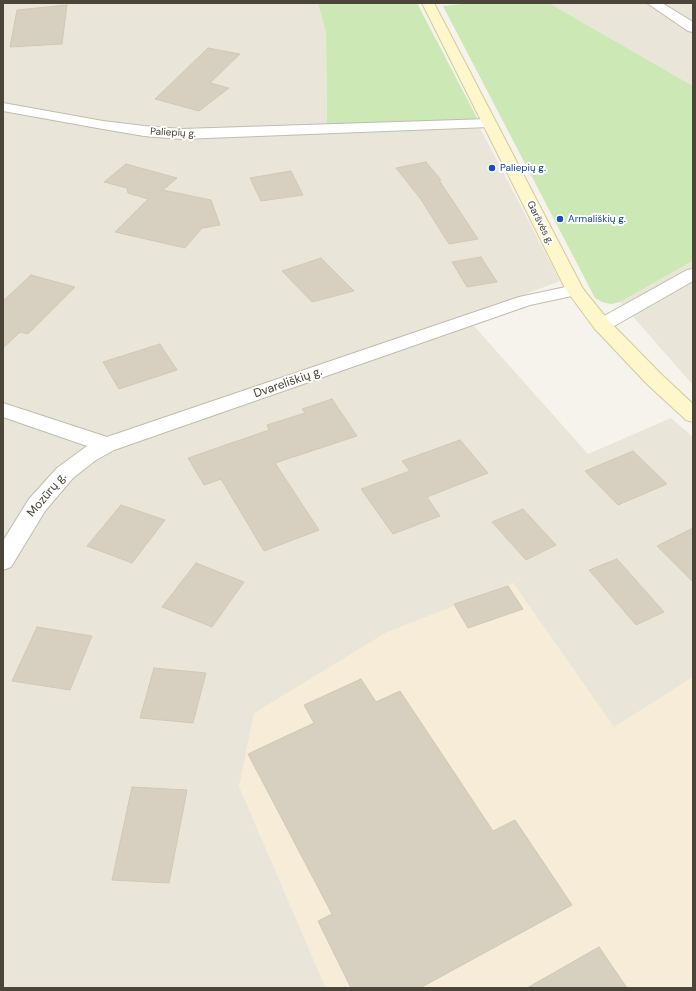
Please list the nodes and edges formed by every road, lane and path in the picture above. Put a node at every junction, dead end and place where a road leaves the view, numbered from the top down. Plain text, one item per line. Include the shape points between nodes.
1 (428, 3) edge
2 (653, 3) edge
3 (693, 28) edge
4 (3, 107) edge
5 (489, 123) junction
6 (693, 274) edge
7 (575, 290) junction
8 (602, 325) junction
9 (3, 410) edge
10 (693, 415) edge
11 (107, 445) junction
12 (3, 561) edge

1 - 5 main road, Garšvės g.
2 - 3 street
4 - 5 street, Paliepių g. via 104,126 182,134
5 - 7 main road, Garšvės g.
6 - 8 street
7 - 8 main road, Garšvės g.
7 - 11 street, Dvareliškių g. via 525,301
8 - 10 main road, Garšvės g.
9 - 11 street
11 - 12 street, Mozūrų g. via 88,455 60,478 37,505

